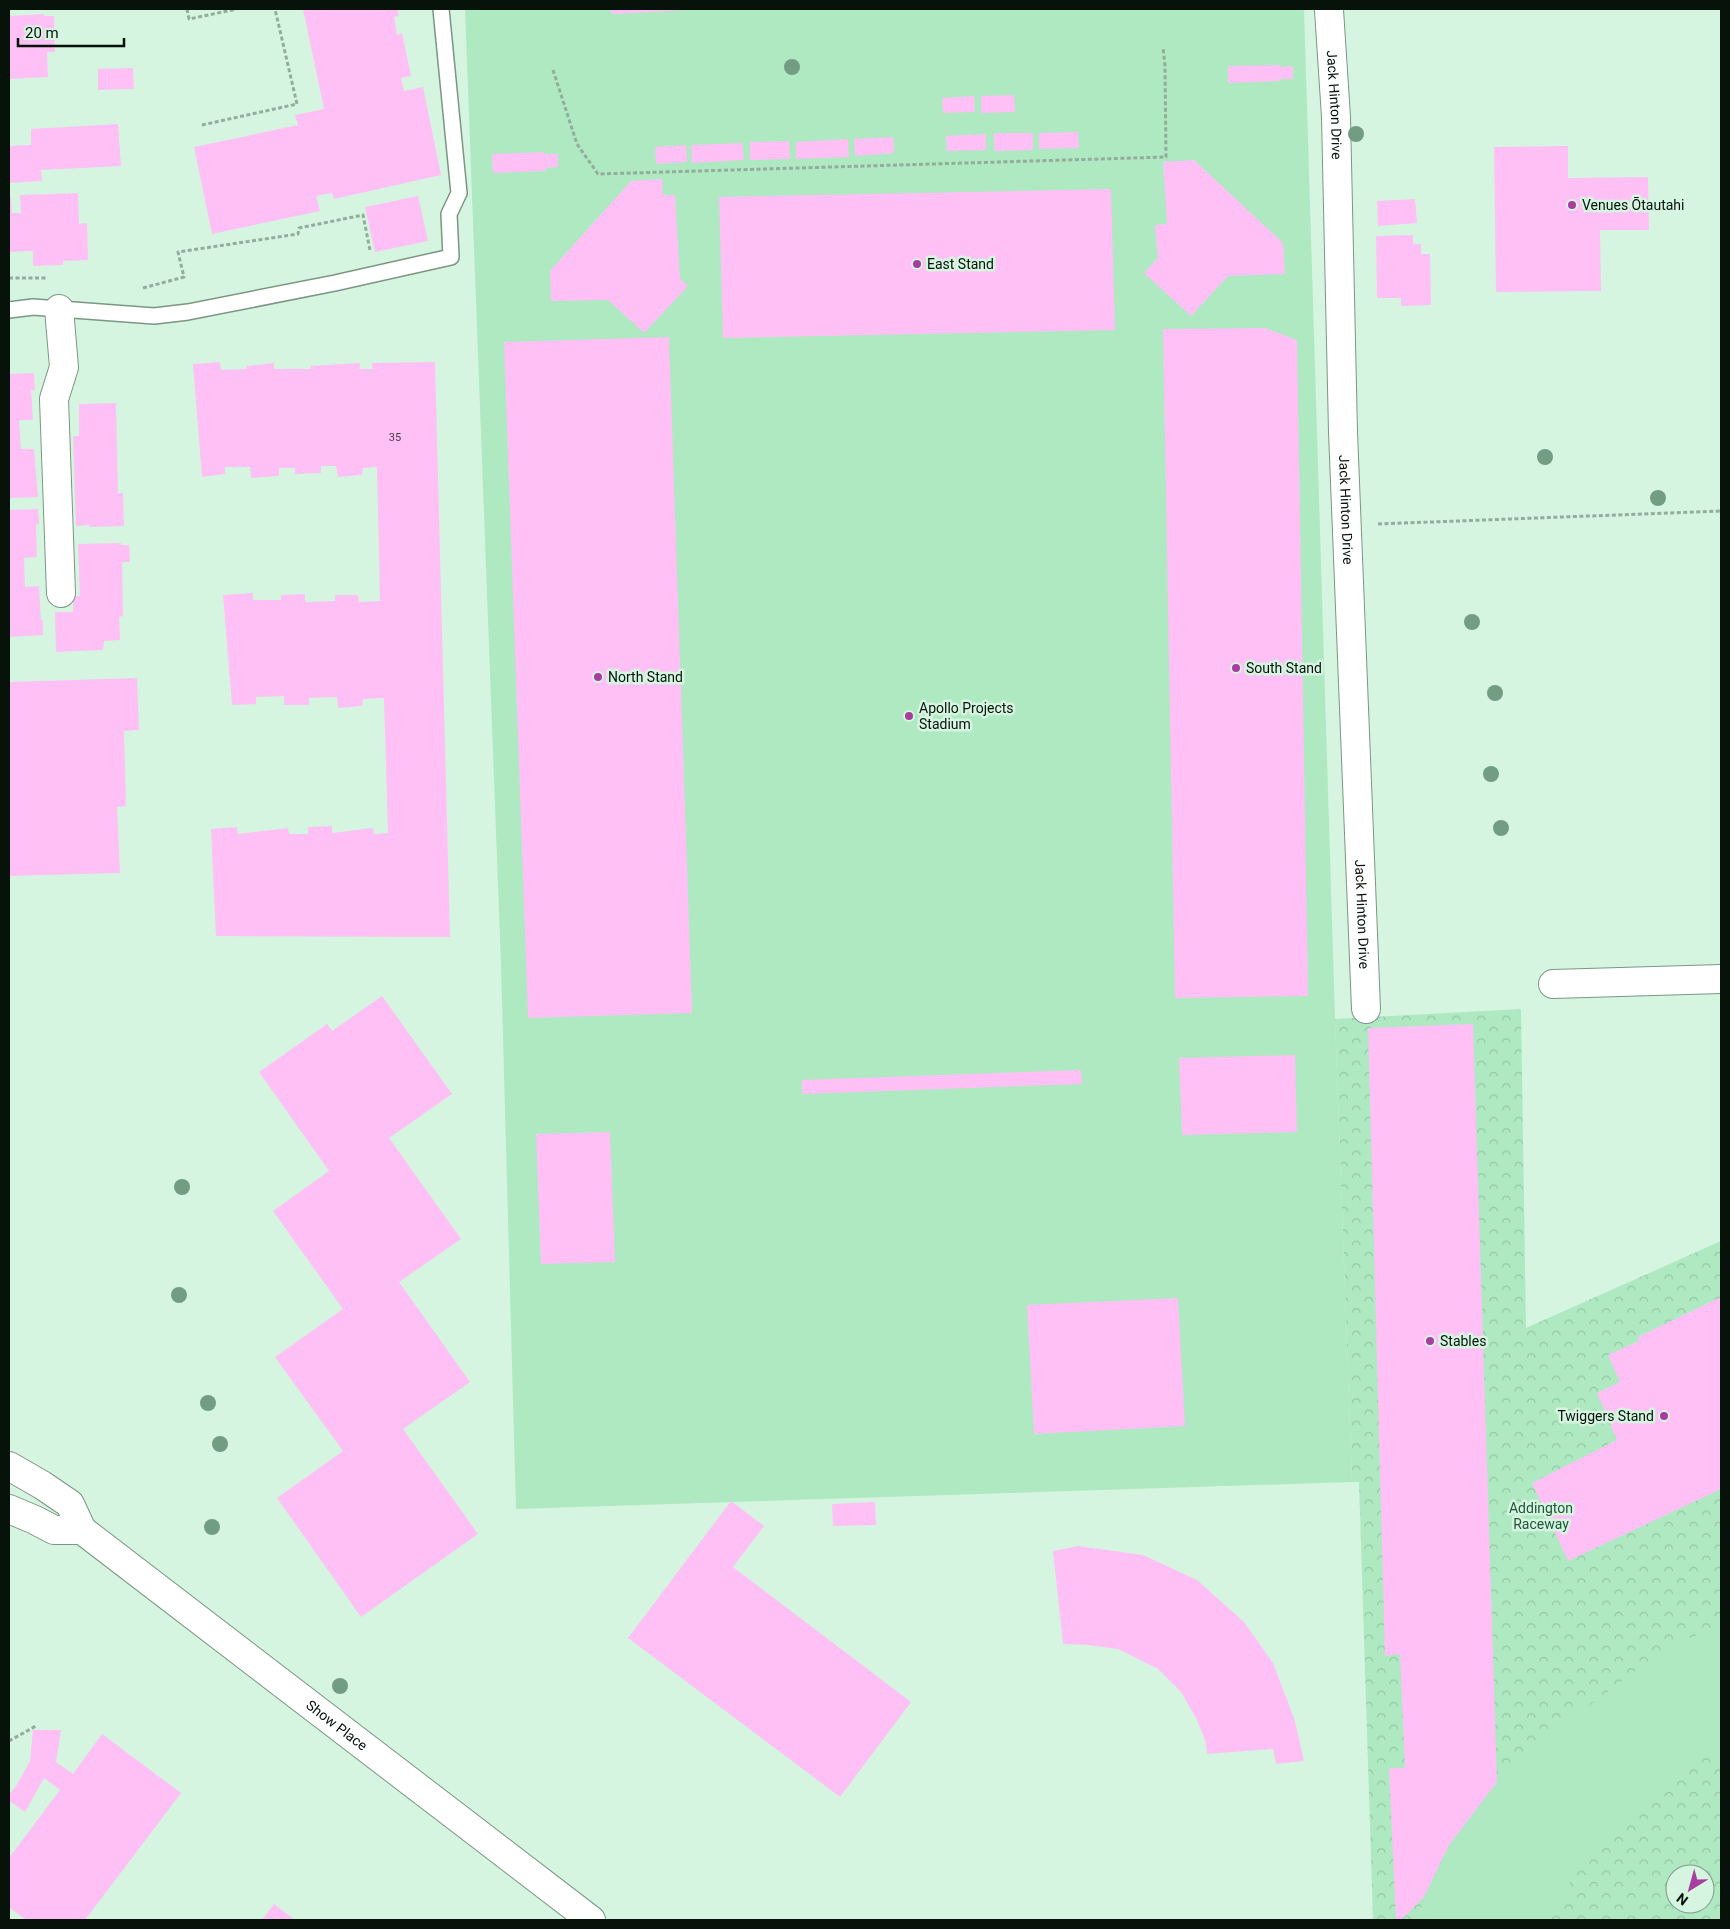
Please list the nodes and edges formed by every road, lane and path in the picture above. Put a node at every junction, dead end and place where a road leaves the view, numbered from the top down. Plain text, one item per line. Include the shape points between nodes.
1 (187, 9) edge
2 (236, 9) edge
3 (275, 9) edge
4 (441, 9) edge
5 (1329, 9) edge
6 (1163, 47) dead end
7 (553, 70) dead end
8 (202, 125) dead end
9 (374, 273) junction
10 (9, 278) edge
11 (49, 278) dead end
12 (136, 290) dead end
13 (59, 309) junction
14 (9, 310) edge
15 (1721, 511) edge
16 (1347, 525) junction
17 (62, 593) dead end
18 (1721, 979) edge
19 (1553, 984) dead end
20 (1366, 1008) dead end
21 (9, 1466) edge
22 (9, 1509) edge
23 (82, 1530) junction
24 (36, 1726) dead end
25 (9, 1741) edge
26 (591, 1920) edge

1 - 2 path via 189,20
3 - 8 path via 297,104
4 - 9 lane via 459,193 449,214 451,257
5 - 16 street, Jack Hinton Drive via 1336,117
6 - 7 path via 1166,157 598,174 577,144
9 - 12 path via 363,215 298,228 298,234 178,252 184,277
9 - 13 lane via 206,309 154,316
10 - 11 path
13 - 14 lane
13 - 17 street via 64,367 54,399
15 - 16 path
16 - 20 street, Jack Hinton Drive
18 - 19 street
21 - 23 street, Show Place via 70,1504
22 - 23 street via 54,1530
23 - 26 street, Show Place
24 - 25 path

